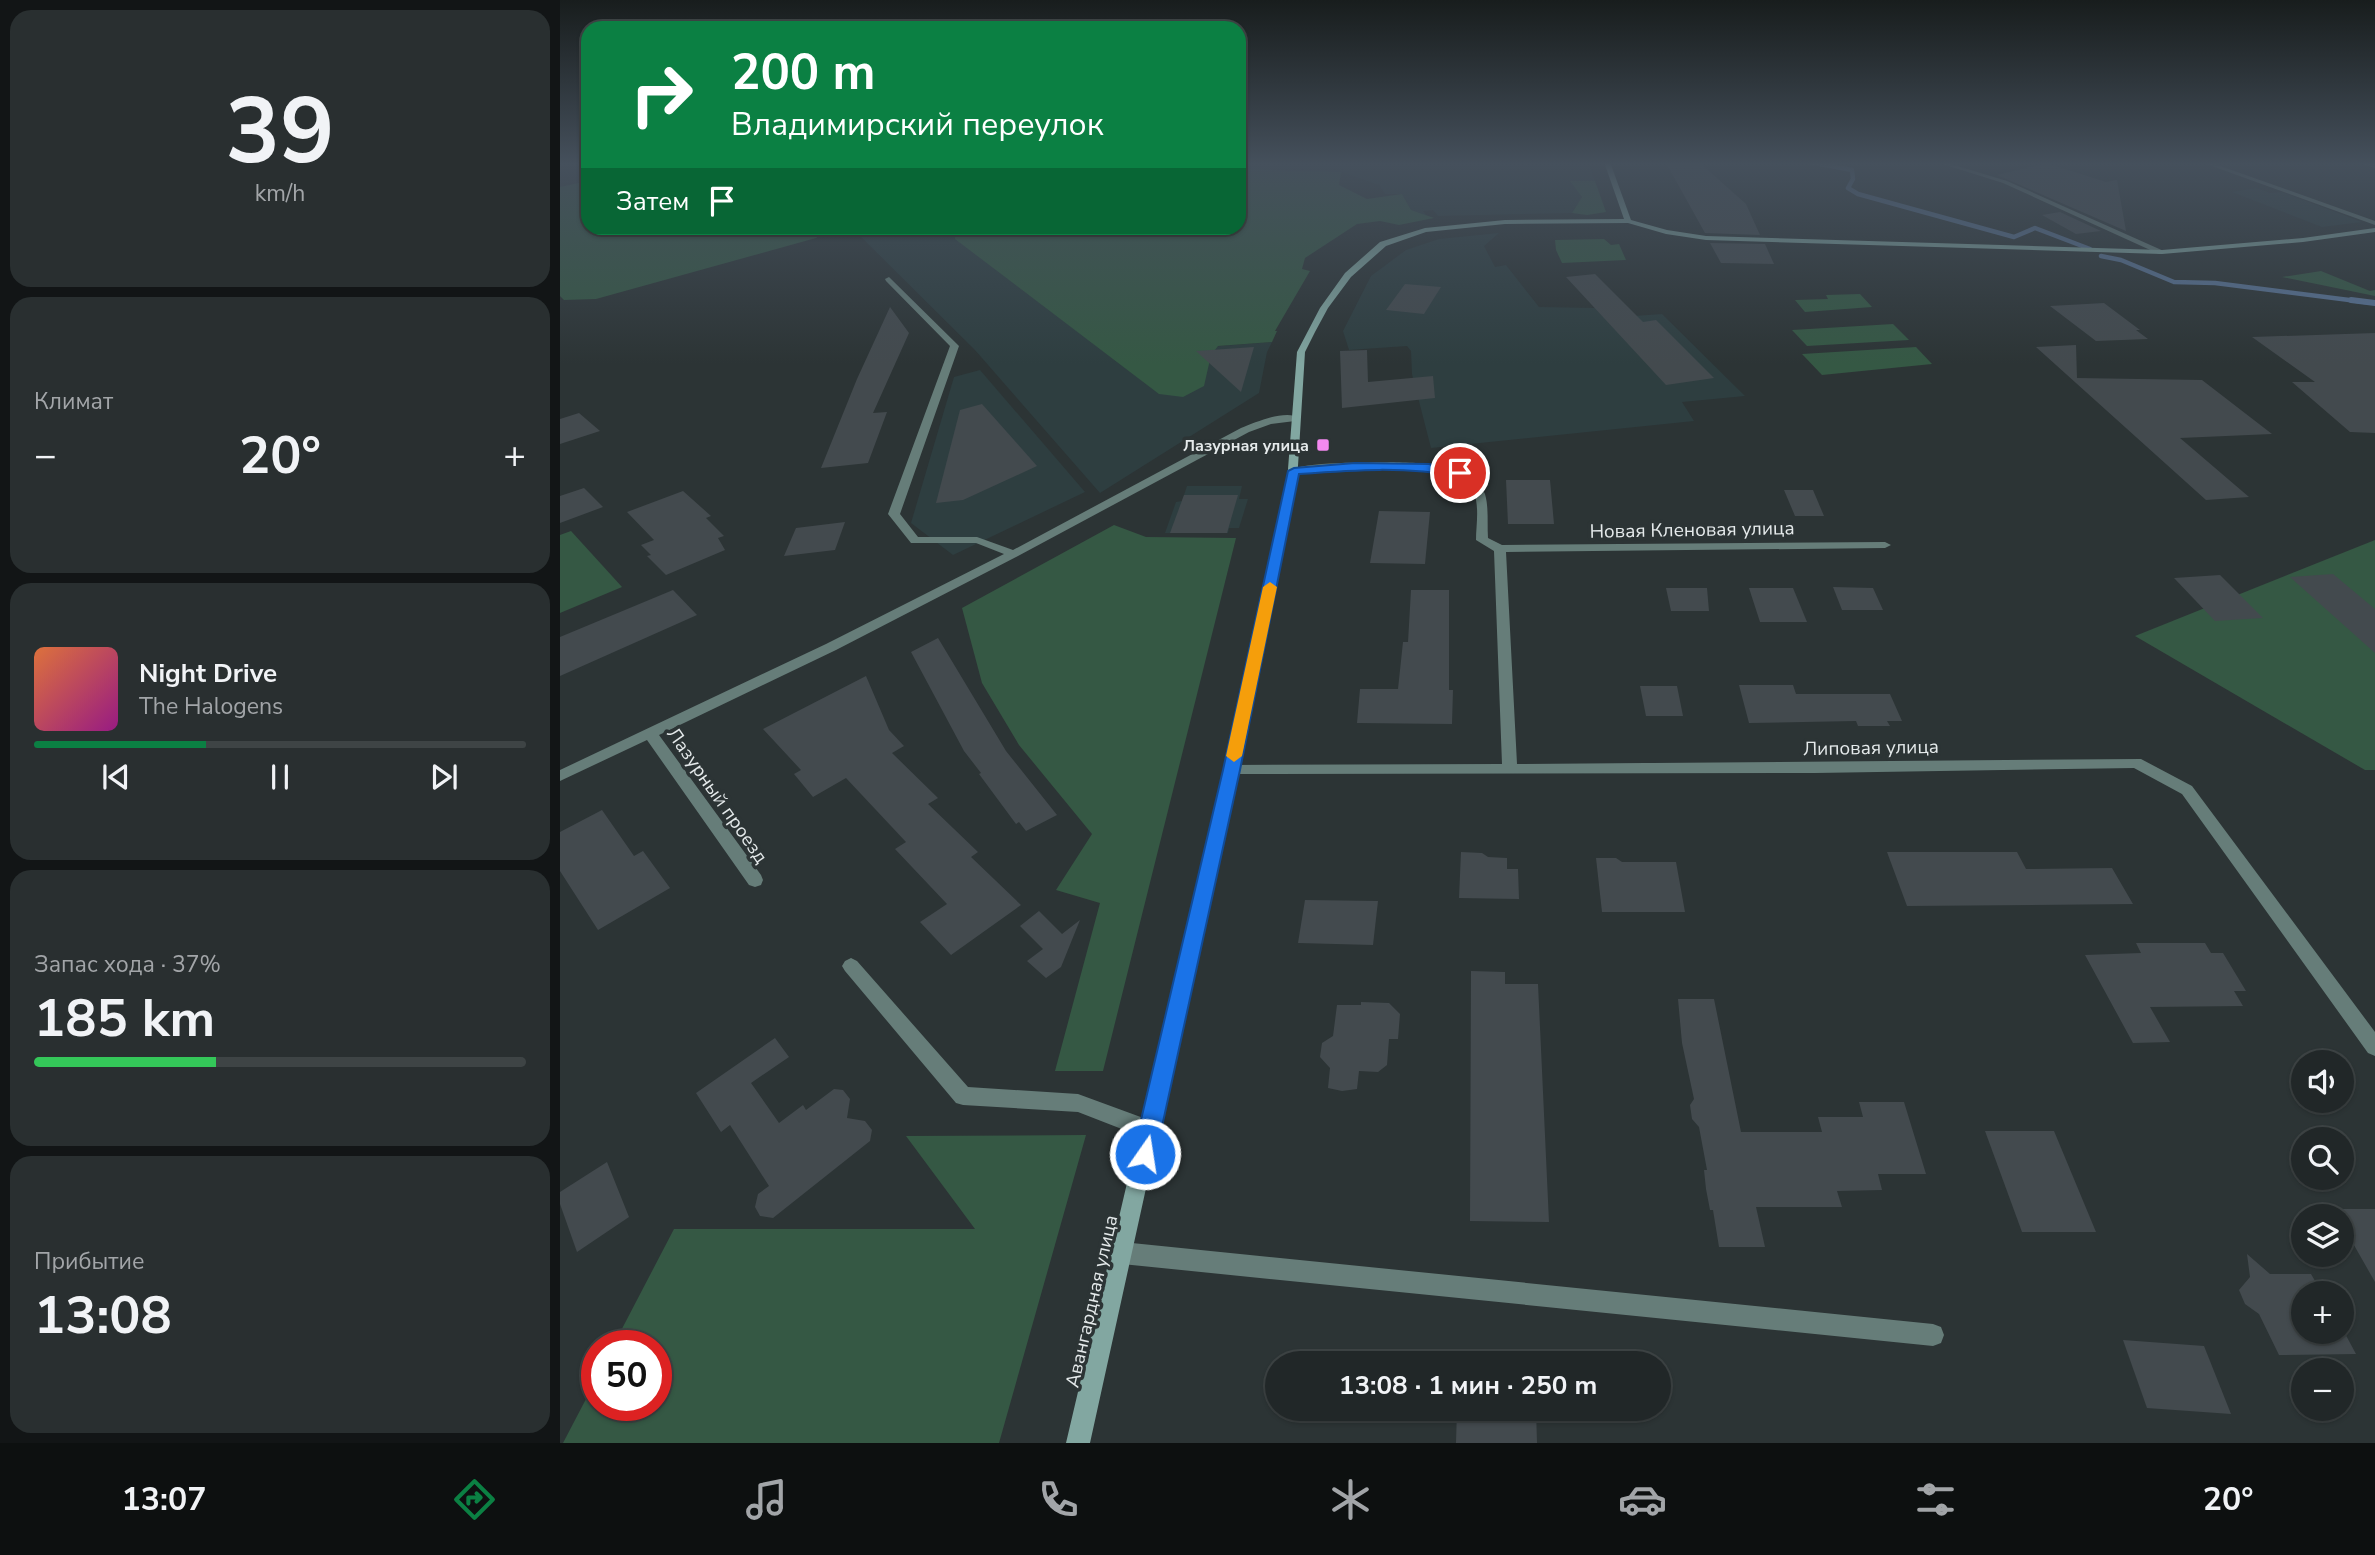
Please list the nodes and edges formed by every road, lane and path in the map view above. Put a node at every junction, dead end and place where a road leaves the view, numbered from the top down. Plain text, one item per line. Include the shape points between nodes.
1 (1429, 229) edge
2 (1657, 229) edge
3 (2111, 229) edge
4 (2375, 230) edge
5 (2162, 252) junction
6 (889, 279) dead end
7 (1295, 418) junction
8 (1294, 471) junction
9 (1885, 545) dead end
10 (1500, 549) junction
11 (1014, 554) junction
12 (649, 732) junction
13 (1510, 769) junction
14 (1231, 770) junction
15 (560, 776) edge
16 (755, 880) dead end
17 (851, 966) dead end
18 (2375, 1046) edge
19 (1150, 1130) junction
20 (1122, 1253) junction
21 (1933, 1335) dead end
22 (1078, 1443) edge

1 - 7 main road, Авангардная улица via 1383,244 1348,275 1324,308 1301,352
2 - 5 main road, Авангардная улица via 1706,238
3 - 5 street
4 - 5 main road, Авангардная улица
6 - 11 street via 955,346 894,514 915,541 977,540
7 - 8 main road, Авангардная улица
7 - 11 street via 1245,430
8 - 10 street via 1417,467 1460,473 1475,484 1481,497 1482,540
8 - 14 main road, Авангардная улица
9 - 10 street, Новая Кленовая улица
10 - 13 street
11 - 12 street
12 - 15 street
12 - 16 street, Лазурный проезд
13 - 14 street, Липовая улица
13 - 18 street, Липовая улица via 2137,763 2188,790
14 - 19 main road, Авангардная улица
17 - 19 street via 963,1096 1078,1103
19 - 20 main road, Авангардная улица
20 - 21 street
20 - 22 main road, Авангардная улица

